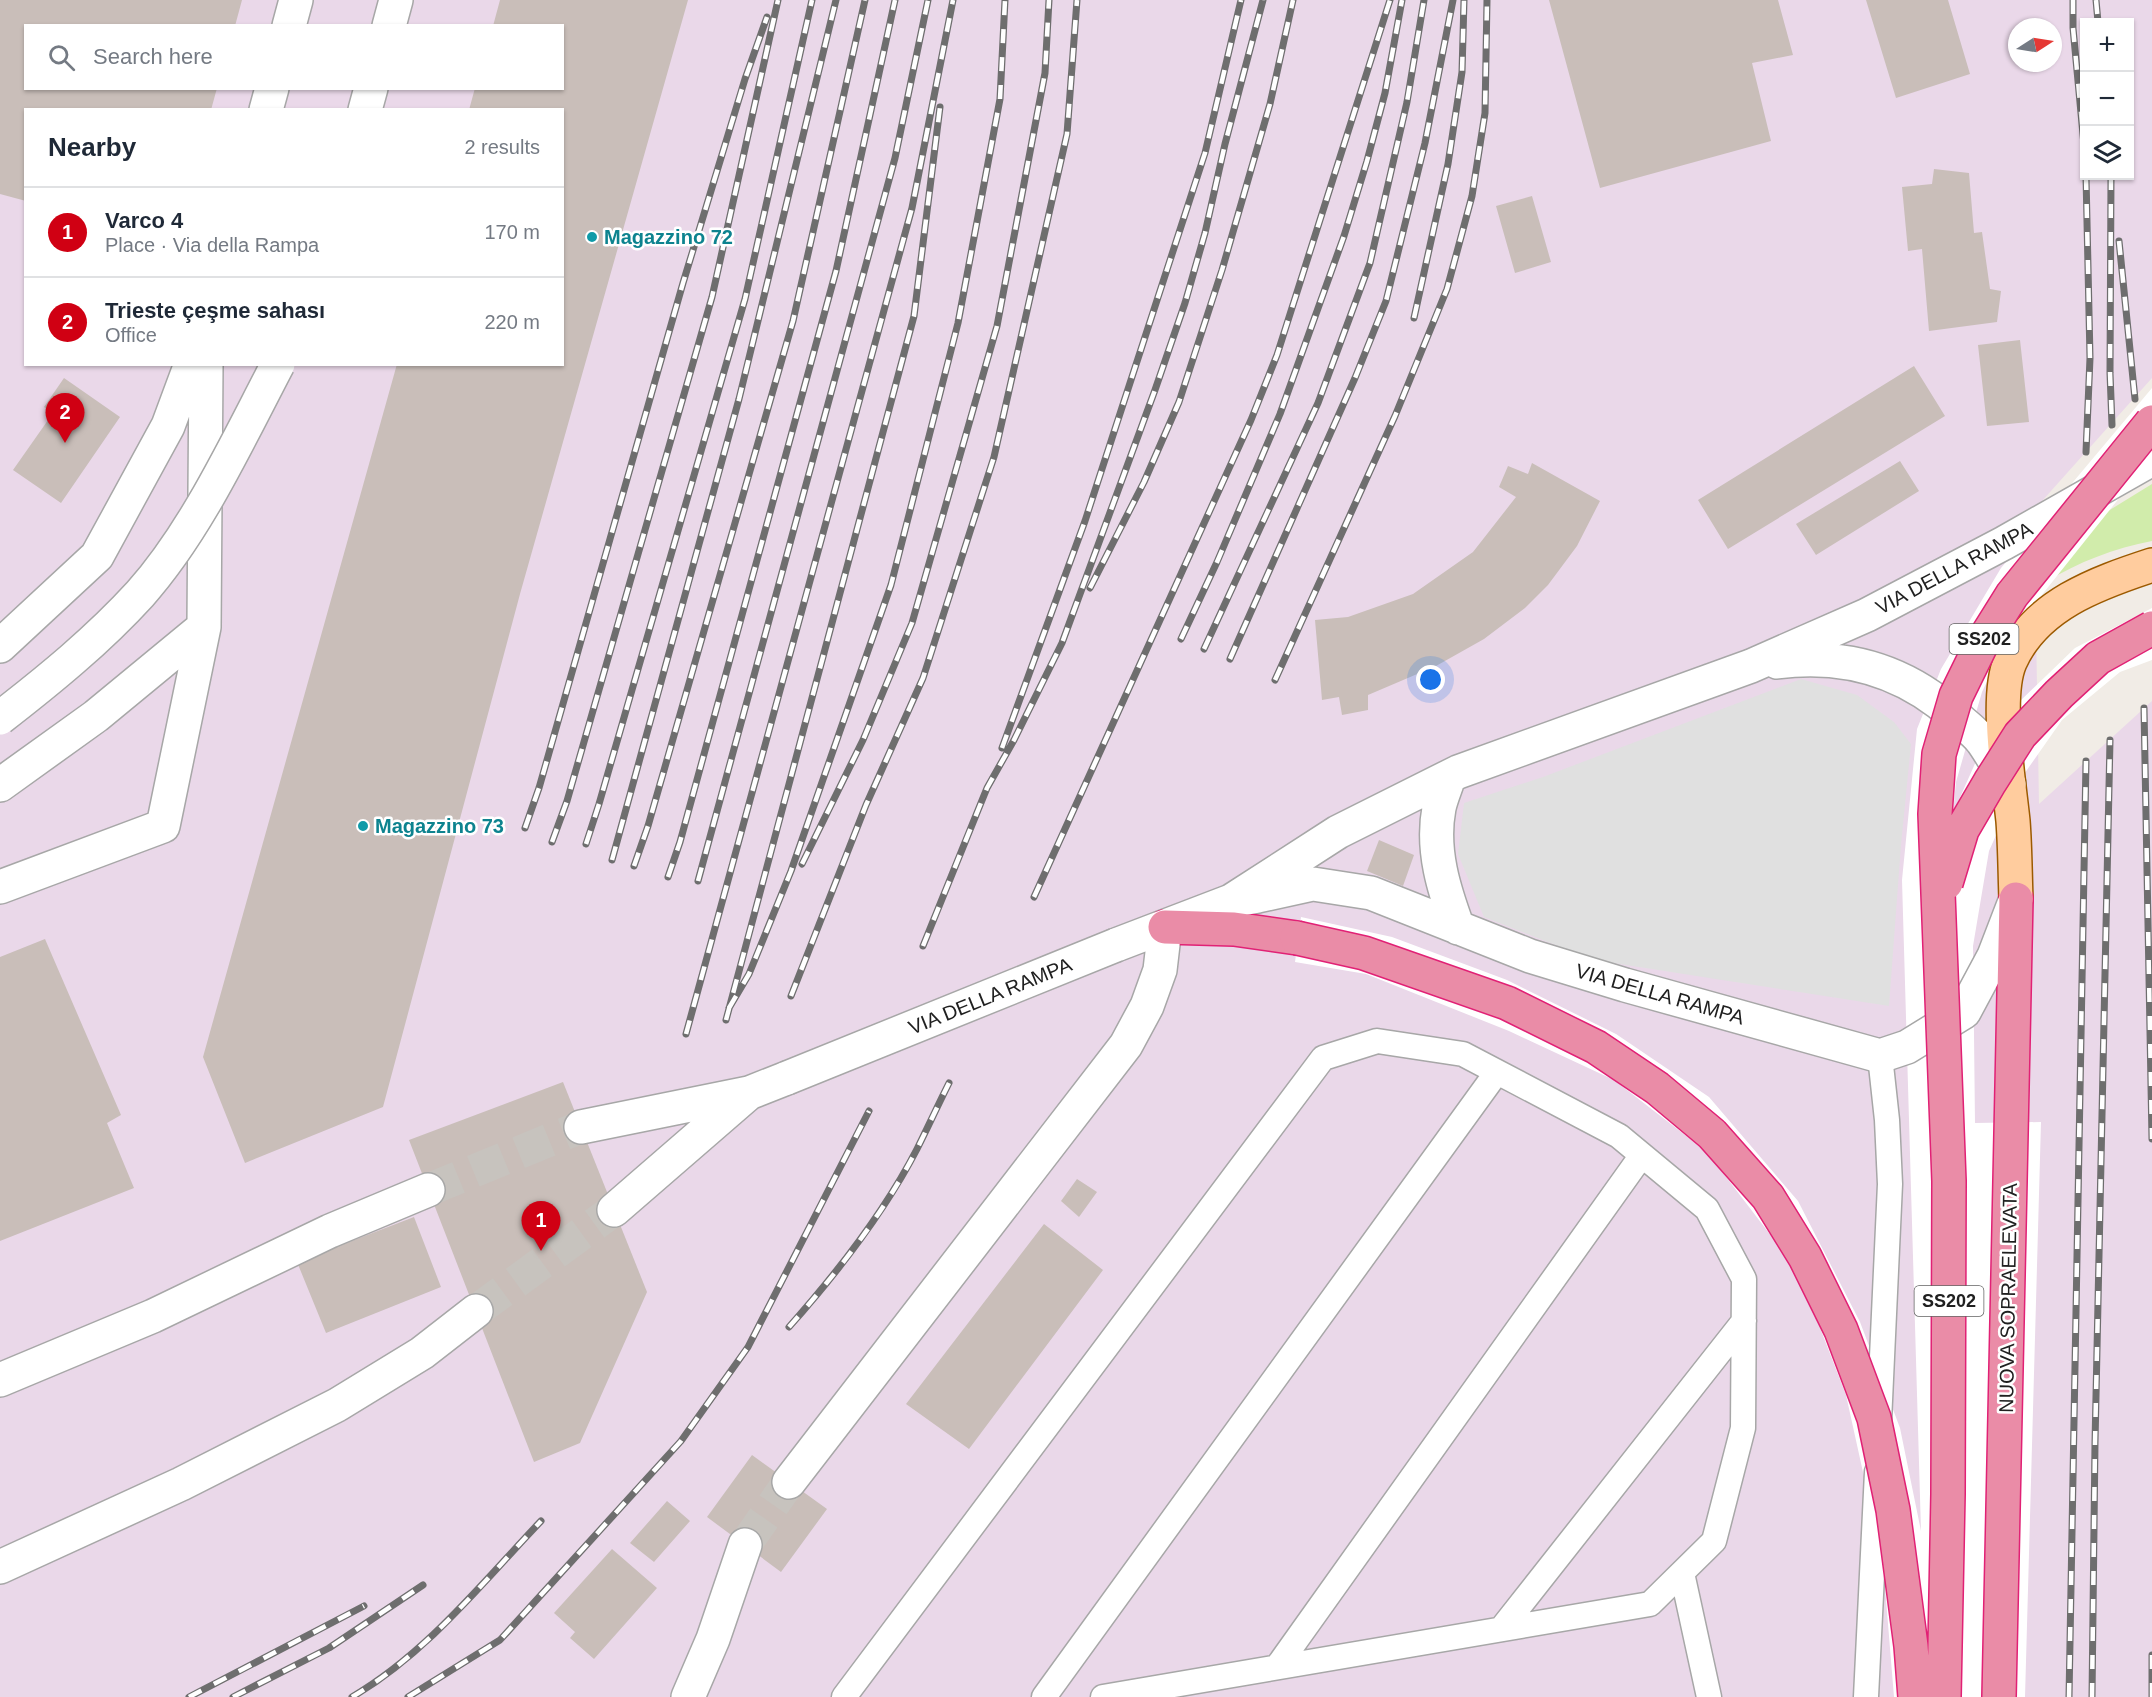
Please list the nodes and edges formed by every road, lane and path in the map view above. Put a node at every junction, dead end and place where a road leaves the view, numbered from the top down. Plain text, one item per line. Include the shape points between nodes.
1 (296, 0) edge
2 (396, 0) edge
3 (290, 24) edge
4 (390, 24) edge
5 (271, 90) edge
6 (370, 90) edge
7 (267, 108) edge
8 (366, 108) edge
9 (190, 366) edge
10 (206, 366) edge
11 (277, 366) edge
12 (2152, 422) edge
13 (2152, 459) edge
14 (2152, 565) edge
15 (204, 627) junction
16 (2152, 628) edge
17 (0, 646) edge
18 (1751, 666) junction
19 (0, 718) edge
20 (1449, 777) junction
21 (2009, 784) junction
22 (0, 785) edge
23 (0, 887) edge
24 (2016, 899) junction
25 (1231, 902) junction
26 (1940, 905) junction
27 (1165, 927) junction
28 (1458, 928) junction
29 (1880, 1056) junction
30 (1497, 1072) junction
31 (749, 1093) junction
32 (581, 1127) tunnel mouth
33 (1642, 1155) junction
34 (429, 1190) tunnel mouth
35 (614, 1210) tunnel mouth
36 (476, 1311) tunnel mouth
37 (1744, 1321) junction
38 (0, 1380) edge
39 (789, 1482) tunnel mouth
40 (745, 1545) tunnel mouth
41 (0, 1567) edge
42 (1682, 1573) junction
43 (1502, 1628) junction
44 (1277, 1667) junction
45 (688, 1697) edge
46 (844, 1697) edge
47 (1044, 1697) edge
48 (1103, 1697) edge
49 (1709, 1697) edge
50 (1866, 1697) edge
51 (1915, 1697) edge
52 (1944, 1697) edge
53 (1999, 1697) edge

1 - 3 street
2 - 4 street
5 - 7 street
6 - 8 street
9 - 17 street via 168,426 97,556
10 - 15 street
11 - 19 street, bridge via 185,534 141,593 70,661
12 - 26 highway, SS202, bridge via 2012,595 1956,696 1939,754 1935,814
13 - 18 street, VIA DELLA RAMPA via 1867,615
14 - 21 main road, SS202 via 2067,600 2050,611 2021,642 2009,664 2004,693
15 - 22 street via 96,716
15 - 23 street via 163,826
16 - 26 highway, SS202, bridge via 2098,658 2020,735 1962,830
18 - 20 street, VIA DELLA RAMPA
18 - 21 street, VIA DELLA RAMPA via 1803,658 1849,662 1891,674 1938,702 1981,740
20 - 25 street, VIA DELLA RAMPA via 1338,832
20 - 28 street via 1439,809 1437,853 1443,887
21 - 24 main road, SS202
24 - 29 street via 1994,956 1964,1012 1907,1047
24 - 53 highway, NUOVA SOPRAELEVATA / SS202
25 - 27 street, VIA DELLA RAMPA
25 - 28 street, VIA DELLA RAMPA via 1313,884 1371,892
26 - 52 highway, SS202, bridge via 1949,1181
27 - 31 street, VIA DELLA RAMPA, bridge
27 - 39 street via 1160,970 1147,1006 1126,1045
27 - 51 highway, bridge via 1234,929 1364,952 1507,1003 1596,1047 1657,1088 1712,1134 1768,1197 1805,1257 1841,1329 1874,1418 1893,1510
28 - 29 street, VIA DELLA RAMPA via 1530,956
29 - 50 lane via 1890,1184
30 - 33 lane via 1619,1136
30 - 46 lane via 1463,1054 1377,1041 1323,1058
30 - 47 lane
31 - 32 street, VIA DELLA RAMPA
31 - 35 street, VIA DELLA RAMPA
33 - 37 lane via 1707,1209 1744,1279
33 - 44 lane
34 - 38 street via 330,1231 153,1316
36 - 41 street via 422,1353 337,1405 181,1484
37 - 42 lane via 1743,1428 1714,1541
37 - 43 lane
40 - 45 street via 713,1639
42 - 43 lane via 1650,1604
42 - 49 lane
43 - 44 lane
44 - 48 lane

